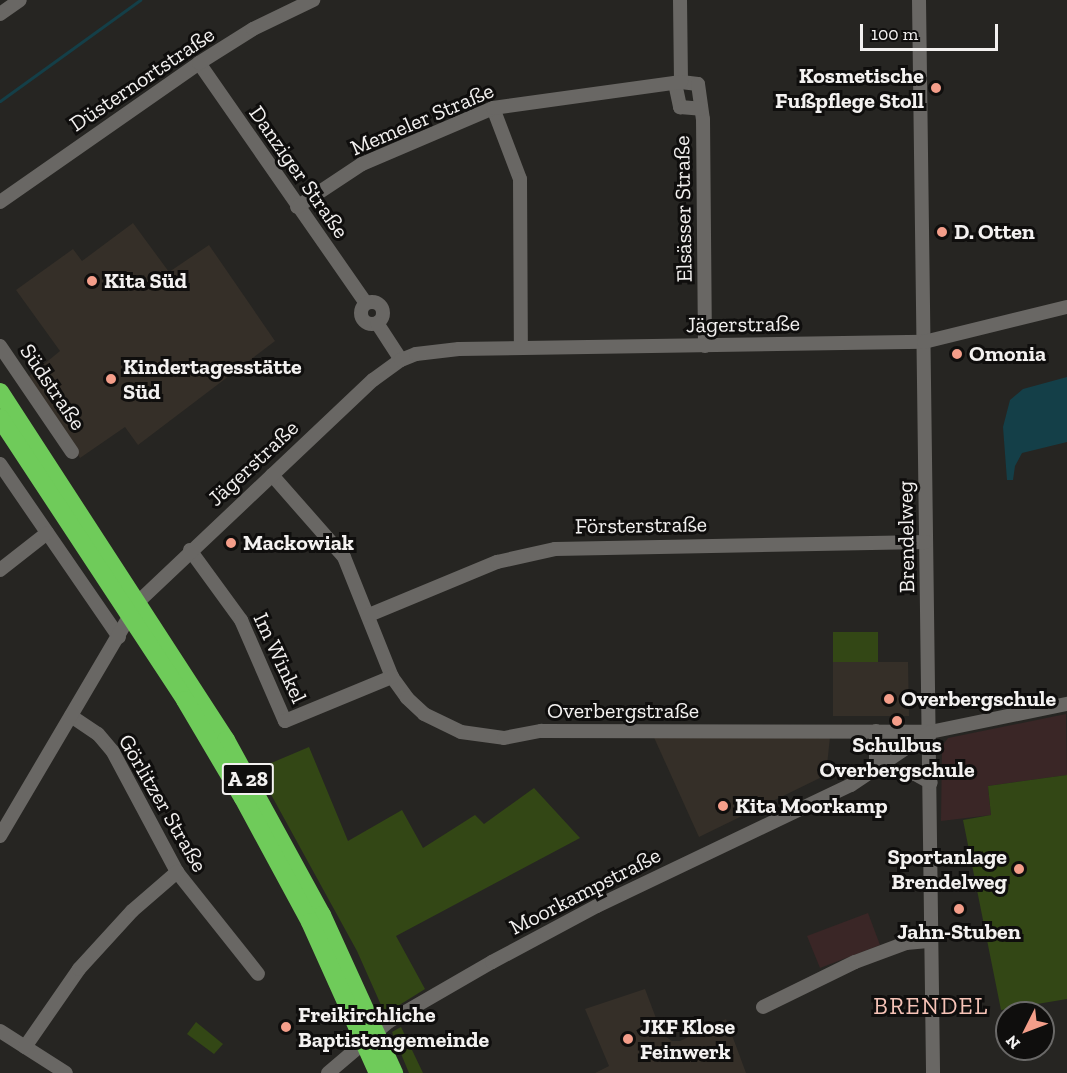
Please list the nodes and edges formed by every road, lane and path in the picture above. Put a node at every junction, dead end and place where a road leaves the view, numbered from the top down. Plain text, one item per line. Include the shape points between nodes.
1 (20, 0) edge
2 (313, 0) edge
3 (680, 0) edge
4 (919, 0) edge
5 (0, 14) edge
6 (199, 63) junction
7 (678, 83) junction
8 (493, 108) junction
9 (701, 109) junction
10 (0, 202) edge
11 (297, 207) junction
12 (1067, 307) edge
13 (924, 342) junction
14 (0, 346) edge
15 (705, 346) junction
16 (520, 348) junction
17 (401, 360) junction
18 (0, 392) edge
19 (0, 418) edge
20 (72, 452) dead end
21 (0, 465) edge
22 (272, 475) junction
23 (47, 533) junction
24 (926, 542) junction
25 (190, 550) junction
26 (0, 570) edge
27 (130, 600) junction
28 (369, 615) junction
29 (118, 638) junction
30 (392, 677) junction
31 (1067, 704) edge
32 (71, 716) junction
33 (876, 731) junction
34 (930, 732) junction
35 (876, 770) junction
36 (931, 783) junction
37 (0, 837) edge
38 (177, 872) junction
39 (931, 941) junction
40 (258, 974) dead end
41 (762, 1007) dead end
42 (0, 1031) edge
43 (374, 1044) junction
44 (25, 1047) junction
45 (62, 1072) edge
46 (328, 1073) edge
47 (378, 1073) edge
48 (394, 1073) edge
49 (933, 1073) edge

1 - 5 street
2 - 6 street, Düsternortstraße via 253,29
3 - 7 street, Elsässer Straße
4 - 13 street, Brendelweg
6 - 10 street, Düsternortstraße
6 - 11 street, Danziger Straße
7 - 8 street, Memeler Straße
7 - 9 street, Elsässer Straße via 680,106
7 - 9 street, Elsässer Straße via 698,84
8 - 11 street, Memeler Straße via 362,164
8 - 16 street via 520,179
9 - 15 street, Elsässer Straße
11 - 17 street, Danziger Straße via 366,303 362,317 366,322 377,323
12 - 13 street, Jägerstraße
13 - 15 street, Jägerstraße
13 - 24 street, Brendelweg
14 - 20 street, Südstraße
15 - 16 street, Jägerstraße
16 - 17 street, Jägerstraße via 440,350
17 - 22 street, Jägerstraße via 373,380
18 - 27 highway, A 28
19 - 27 highway, A 28
21 - 23 street
22 - 25 street, Jägerstraße
22 - 28 street via 344,557
23 - 26 street
23 - 29 street
24 - 28 street, Försterstraße via 555,549 496,562
24 - 34 street, Brendelweg
25 - 29 street, Jägerstraße via 137,603
25 - 30 street, Im Winkel via 241,620 285,721
27 - 43 highway, A 28 via 270,847
28 - 30 street
29 - 32 street, Jägerstraße
30 - 33 street, Overbergstraße via 424,714 483,738 541,731
31 - 34 street
32 - 37 street, Jägerstraße
32 - 38 street, Görlitzer Straße via 98,734 113,752
33 - 34 street, Overbergstraße
33 - 35 street
34 - 35 street, Moorkampstraße
34 - 36 street, Brendelweg
35 - 36 street via 915,774
35 - 46 street, Moorkampstraße via 492,962 388,1022
36 - 39 street, Brendelweg
38 - 40 street, Görlitzer Straße via 208,916
38 - 44 street via 132,911 79,969
39 - 41 street via 906,943 855,962
39 - 49 street, Brendelweg
42 - 44 street
43 - 47 highway, A 28
43 - 48 highway, A 28
44 - 45 street

